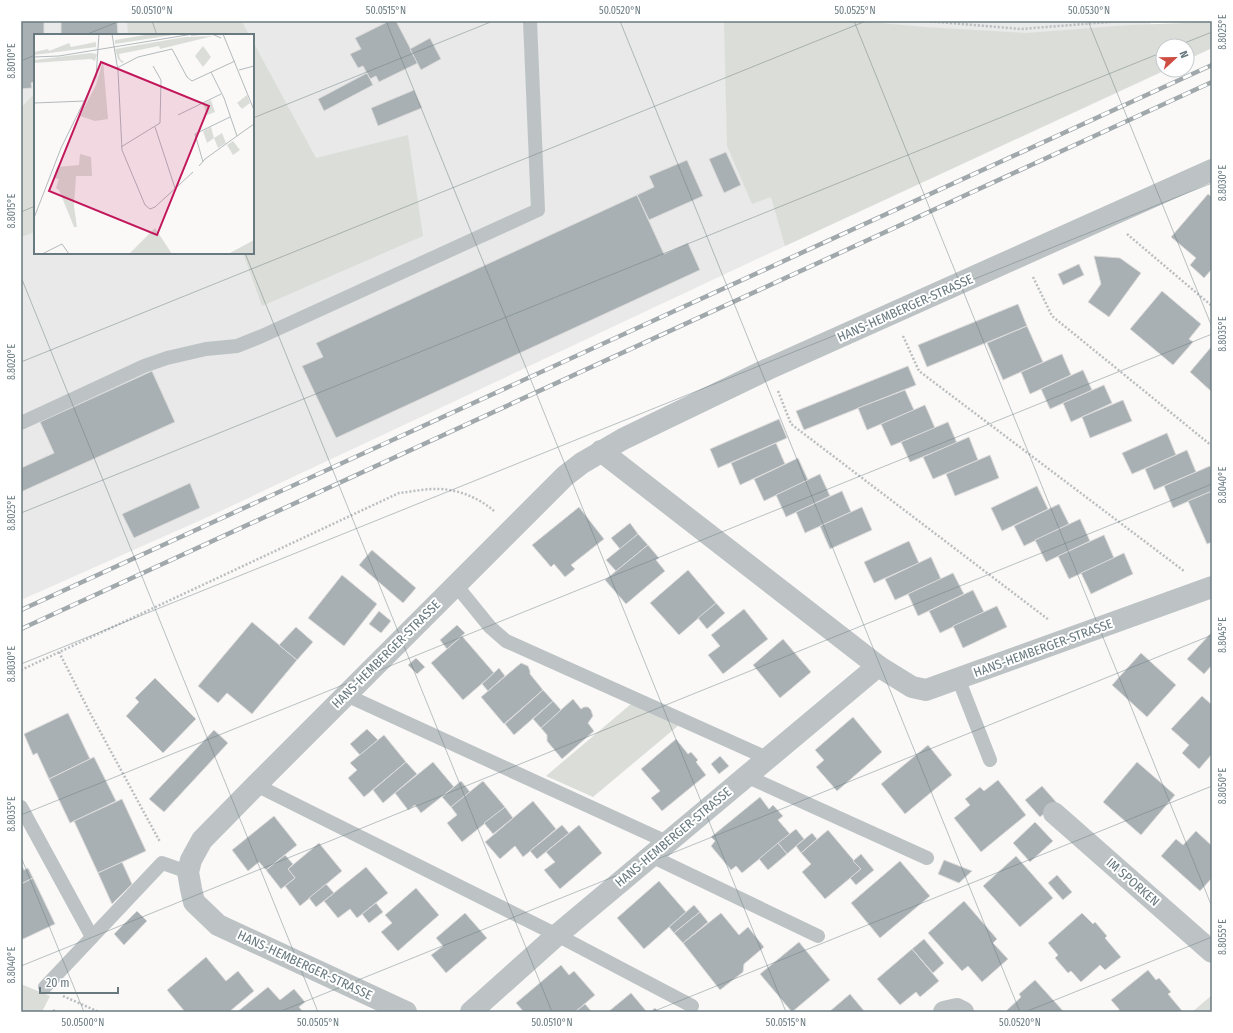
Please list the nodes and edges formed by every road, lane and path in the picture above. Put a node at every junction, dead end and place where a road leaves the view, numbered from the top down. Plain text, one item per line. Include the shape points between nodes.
1 (530, 21) edge
2 (926, 21) edge
3 (1122, 21) edge
4 (1212, 170) edge
5 (1107, 217) junction
6 (1023, 255) junction
7 (1212, 306) edge
8 (893, 313) junction
9 (768, 369) junction
10 (21, 423) edge
11 (1212, 446) edge
12 (601, 451) junction
13 (512, 528) junction
14 (455, 584) junction
15 (1209, 588) edge
16 (1072, 638) junction
17 (59, 652) junction
18 (878, 666) junction
19 (21, 670) edge
20 (958, 678) junction
21 (346, 695) junction
22 (767, 758) junction
23 (990, 760) dead end
24 (746, 776) junction
25 (256, 784) junction
26 (21, 807) edge
27 (1054, 813) dead end
28 (667, 842) junction
29 (651, 856) junction
30 (927, 858) dead end
31 (162, 863) junction
32 (188, 872) junction
33 (557, 935) junction
34 (818, 936) dead end
35 (92, 937) junction
36 (1212, 952) edge
37 (45, 987) dead end
38 (692, 1006) dead end
39 (53, 1010) dead end
40 (56, 1012) edge
41 (406, 1012) edge
42 (471, 1012) edge
43 (944, 1012) edge
44 (963, 1012) edge

1 - 10 lane via 538,210 262,336 237,346 206,349 144,366
2 - 3 path via 1021,29
4 - 5 street, HANS-HEMBERGER-STRASSE
5 - 6 street, HANS-HEMBERGER-STRASSE
5 - 7 path
6 - 8 street, HANS-HEMBERGER-STRASSE
6 - 11 path via 1052,316
8 - 9 street, HANS-HEMBERGER-STRASSE
8 - 15 path via 919,372
9 - 12 street, HANS-HEMBERGER-STRASSE
9 - 16 path via 791,424
12 - 13 street, HANS-HEMBERGER-STRASSE via 565,476
12 - 18 street, HANS-HEMBERGER-STRASSE
13 - 14 street, HANS-HEMBERGER-STRASSE
13 - 17 path via 487,505 463,493 434,489 399,493
14 - 21 street, HANS-HEMBERGER-STRASSE
14 - 22 lane via 490,627 506,641
15 - 16 street, HANS-HEMBERGER-STRASSE
16 - 20 street, HANS-HEMBERGER-STRASSE
17 - 19 path
17 - 31 path via 163,847
18 - 20 street, HANS-HEMBERGER-STRASSE via 912,687 926,690
18 - 22 street, HANS-HEMBERGER-STRASSE
20 - 23 lane
21 - 25 street, HANS-HEMBERGER-STRASSE
21 - 28 lane
22 - 24 street, HANS-HEMBERGER-STRASSE
24 - 28 street, HANS-HEMBERGER-STRASSE
24 - 30 lane
25 - 32 street, HANS-HEMBERGER-STRASSE via 202,840 191,860
25 - 33 lane
26 - 35 lane
27 - 36 street, IM SPORKEN
28 - 29 street, HANS-HEMBERGER-STRASSE
29 - 33 street, HANS-HEMBERGER-STRASSE
29 - 34 lane
31 - 32 lane
31 - 35 lane
32 - 41 street, HANS-HEMBERGER-STRASSE via 194,902 218,925
33 - 38 lane
33 - 42 street, HANS-HEMBERGER-STRASSE
35 - 37 lane
39 - 40 path
43 - 44 street via 957,1009

